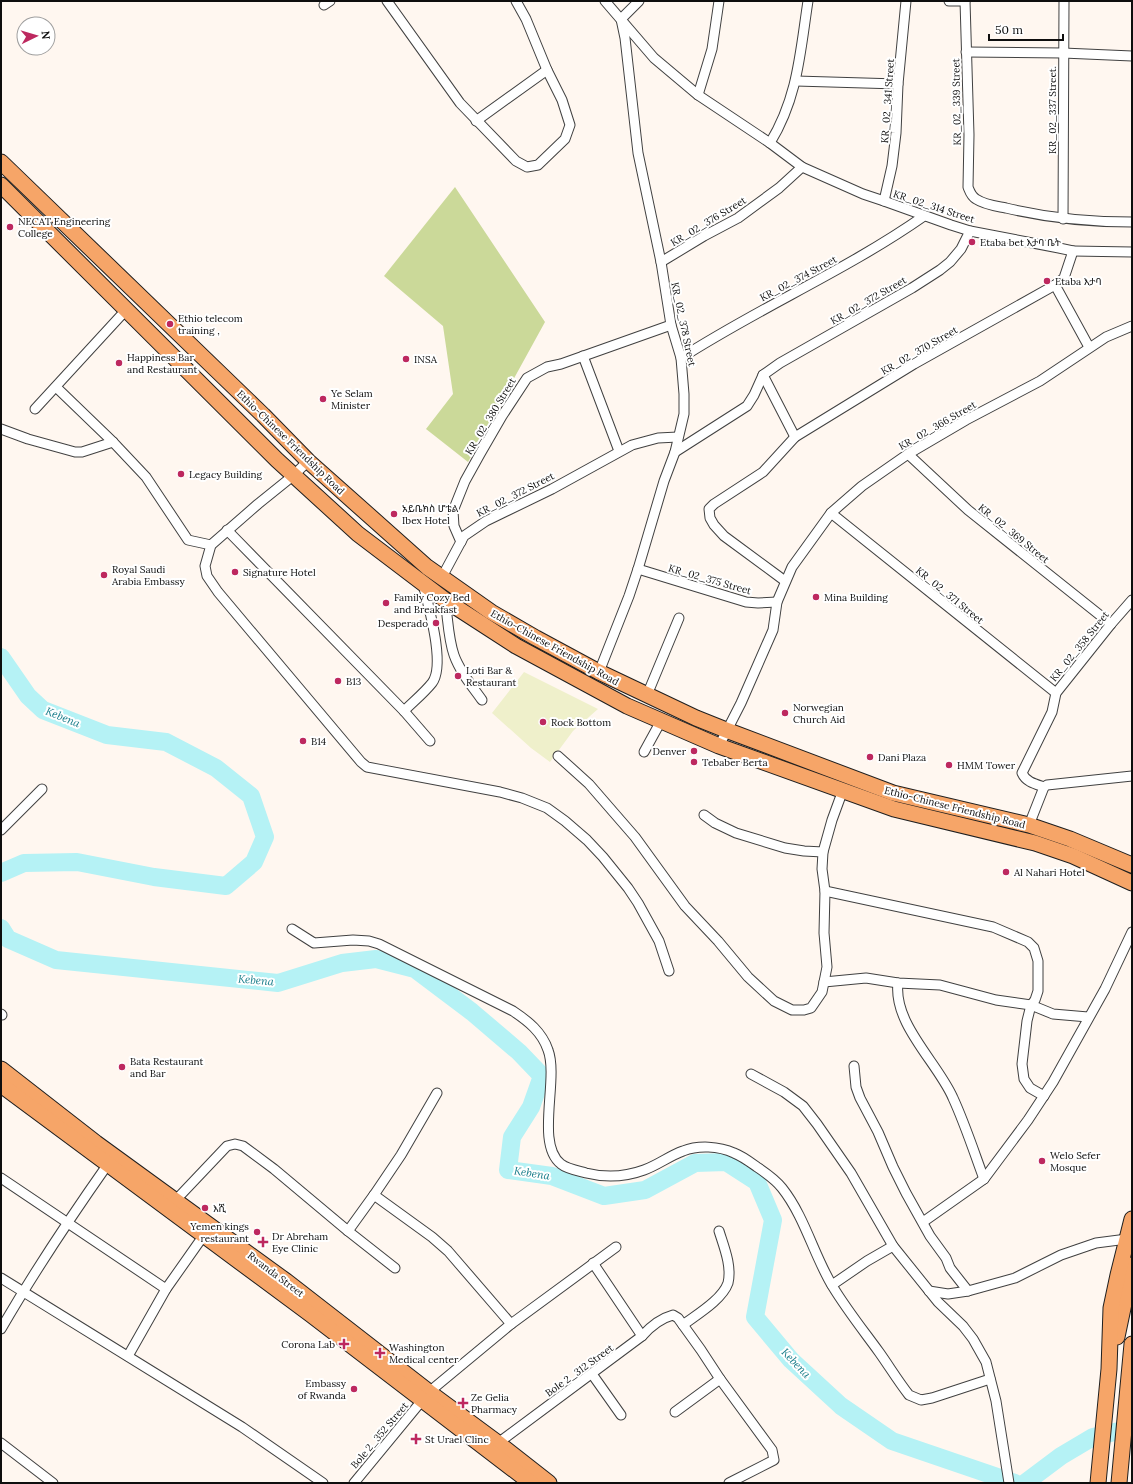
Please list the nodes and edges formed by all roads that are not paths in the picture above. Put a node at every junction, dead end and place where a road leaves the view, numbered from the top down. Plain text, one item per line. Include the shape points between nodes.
1 (387, 1) edge
2 (516, 1) edge
3 (605, 1) edge
4 (639, 1) edge
5 (719, 1) edge
6 (808, 1) edge
7 (906, 1) edge
8 (949, 1) edge
9 (965, 1) edge
10 (1064, 1) edge
11 (621, 19) junction
12 (966, 52) junction
13 (1063, 53) junction
14 (1132, 56) edge
15 (547, 70) junction
16 (796, 81) junction
17 (898, 84) junction
18 (698, 95) junction
19 (476, 121) junction
20 (770, 143) junction
21 (1, 162) edge
22 (802, 167) junction
23 (1, 185) edge
24 (976, 199) joint
25 (884, 201) junction
26 (924, 216) junction
27 (1063, 219) junction
28 (1132, 222) edge
29 (970, 230) junction
30 (1073, 251) junction
31 (1132, 252) edge
32 (661, 262) junction
33 (1055, 285) junction
34 (126, 310) junction
35 (671, 325) junction
36 (1132, 326) edge
37 (1089, 347) junction
38 (583, 356) junction
39 (681, 358) junction
40 (763, 375) junction
41 (56, 388) junction
42 (35, 409) dead end
43 (1, 429) edge
44 (678, 437) junction
45 (795, 437) junction
46 (113, 442) junction
47 (619, 451) junction
48 (675, 452) junction
49 (908, 454) junction
50 (308, 461) junction
51 (294, 475) junction
52 (831, 513) junction
53 (227, 530) junction
54 (461, 542) junction
55 (210, 545) junction
56 (638, 569) junction
57 (442, 577) junction
58 (785, 581) junction
59 (423, 584) junction
60 (445, 600) junction
61 (1132, 600) edge
62 (777, 602) junction
63 (679, 618) dead end
64 (1111, 624) junction
65 (599, 672) junction
66 (1056, 694) junction
67 (647, 695) junction
68 (482, 700) dead end
69 (404, 711) junction
70 (661, 721) junction
71 (726, 730) junction
72 (430, 740) dead end
73 (719, 746) junction
74 (644, 752) dead end
75 (558, 756) dead end
76 (1132, 776) edge
77 (1044, 787) junction
78 (42, 789) dead end
79 (843, 790) junction
80 (704, 815) dead end
81 (1029, 825) junction
82 (1, 830) edge
83 (823, 852) junction
84 (1132, 865) edge
85 (1132, 883) edge
86 (825, 891) junction
87 (292, 930) dead end
88 (1132, 932) edge
89 (669, 971) dead end
90 (824, 982) junction
91 (898, 983) junction
92 (1031, 1005) junction
93 (1088, 1017) junction
94 (854, 1066) dead end
95 (1, 1069) edge
96 (751, 1074) dead end
97 (1, 1084) edge
98 (437, 1093) dead end
99 (1044, 1096) junction
100 (108, 1164) junction
101 (1, 1178) edge
102 (984, 1179) junction
103 (374, 1195) junction
104 (172, 1205) junction
105 (1132, 1219) edge
106 (68, 1222) junction
107 (923, 1222) junction
108 (348, 1231) junction
109 (719, 1231) dead end
110 (204, 1235) junction
111 (1128, 1239) junction
112 (893, 1246) junction
113 (616, 1247) dead end
114 (593, 1263) junction
115 (1132, 1265) edge
116 (395, 1268) dead end
117 (1, 1278) edge
118 (832, 1285) junction
119 (166, 1289) junction
120 (23, 1291) junction
121 (929, 1291) junction
122 (968, 1291) junction
123 (511, 1324) junction
124 (683, 1325) junction
125 (1, 1329) edge
126 (642, 1336) junction
127 (1132, 1344) edge
128 (128, 1356) junction
129 (1131, 1367) edge
130 (1109, 1369) junction
131 (592, 1374) junction
132 (720, 1379) junction
133 (990, 1379) junction
134 (425, 1396) junction
135 (675, 1412) dead end
136 (621, 1415) dead end
137 (498, 1442) junction
138 (1, 1443) edge
139 (53, 1483) edge
140 (323, 1483) edge
141 (354, 1483) edge
142 (531, 1483) edge
143 (549, 1483) edge
144 (729, 1483) edge
145 (1009, 1483) edge
146 (1098, 1483) edge
147 (1119, 1483) edge

1 - 19 street via 460,103
2 - 15 street
3 - 11 street
4 - 11 street
5 - 18 street via 712,49
6 - 16 street
7 - 17 street, KR_02_341 Street
8 - 9 street
9 - 12 street, KR_02_339 Street
10 - 13 street, KR_02_337 Street.
11 - 18 street, KR_02_314 Street via 654,58
11 - 32 street, KR_02_378 Street via 638,153
12 - 13 street
12 - 24 street, KR_02_339 Street via 968,187 970,194
13 - 14 street
13 - 27 street, KR_02_337 Street.
15 - 19 street
15 - 19 street via 562,100 570,125 565,139 538,165 527,167 516,161
16 - 17 street
16 - 20 street via 781,125
17 - 25 street, KR_02_341 Street via 896,133
18 - 20 street, KR_02_314 Street
20 - 22 street, KR_02_314 Street
21 - 50 main road, Ethio-Chinese Friendship Road
22 - 25 street, KR_02_314 Street
22 - 32 street, KR_02_376 Street via 779,188 738,218
23 - 34 main road, Ethio-Chinese Friendship Road
24 - 27 street, KR_02_314 Street via 1030,214
25 - 26 street, KR_02_314 Street
26 - 29 street, KR_02_314 Street
26 - 39 street, KR_02_374 Street via 874,249 716,335
27 - 28 street, KR_02_314 Street
29 - 30 street, KR_02_314 Street
29 - 40 street, KR_02_372 Street via 961,249 940,270
30 - 31 street, KR_02_314 Street
30 - 33 street via 1064,278
32 - 35 street, KR_02_378 Street
33 - 37 street
33 - 45 street, KR_02_370 Street via 914,364
34 - 41 street
34 - 51 main road, Ethio-Chinese Friendship Road
35 - 38 street, KR_02_380 Street
35 - 39 street, KR_02_378 Street
36 - 37 street, KR_02_366 Street
37 - 49 street, KR_02_366 Street via 1040,381
38 - 47 street
38 - 54 street, KR_02_380 Street via 538,370 519,388 465,481 452,510 454,526
39 - 44 street, KR_02_378 Street via 684,414
40 - 45 street
40 - 48 street via 747,406
41 - 42 street
41 - 46 street
43 - 46 street via 75,452
44 - 47 street, KR_02_372 Street via 645,441
44 - 48 street, KR_02_378 Street
45 - 58 street, KR_02_370 Street via 763,472 709,509 710,518 724,536
46 - 55 street via 146,477 188,540
47 - 54 street, KR_02_372 Street via 552,489 486,521 469,531
48 - 56 street, KR_02_378 Street
49 - 52 street, KR_02_366 Street via 862,486
49 - 64 street, KR_02_369 Street via 968,510
50 - 51 street
50 - 57 main road, Ethio-Chinese Friendship Road via 427,567
51 - 53 street
51 - 59 main road, Ethio-Chinese Friendship Road via 358,534
52 - 58 street, KR_02_366 Street via 792,567
52 - 66 street, KR_02_371 Street
53 - 55 street
53 - 69 street
54 - 57 street, KR_02_372 Street
55 - 89 street via 205,566 207,576 218,592 361,762 376,770 500,792 522,798 553,812 587,840 628,888 659,941
56 - 62 street, KR_02_375 Street via 746,602
56 - 65 street, KR_02_378 Street
57 - 65 main road, Ethio-Chinese Friendship Road via 491,612
58 - 62 street, KR_02_366 Street
59 - 60 main road, Ethio-Chinese Friendship Road
59 - 69 street via 438,655 437,672 433,682
60 - 68 street via 454,655
60 - 70 main road, Ethio-Chinese Friendship Road via 516,646 627,706
61 - 64 street, KR_02_358 Street
62 - 71 street, KR_02_366 Street via 773,630 741,703
63 - 67 street
64 - 66 street, KR_02_358 Street
65 - 67 main road, Ethio-Chinese Friendship Road
66 - 77 street, KR_02_358 Street via 1052,712 1022,773 1024,778
67 - 71 main road, Ethio-Chinese Friendship Road
69 - 72 street
70 - 73 main road, Ethio-Chinese Friendship Road
70 - 74 street
71 - 73 street, KR_02_366 Street
71 - 81 main road, Ethio-Chinese Friendship Road via 893,793
73 - 79 main road, Ethio-Chinese Friendship Road
75 - 90 street via 615,814 686,906 748,977 774,1001 792,1010 811,1008 822,992
76 - 77 street via 1051,784
77 - 81 street
78 - 82 street
79 - 83 street
79 - 85 main road, Ethio-Chinese Friendship Road via 894,809 1035,843 1073,856
80 - 83 street via 736,833 785,848
81 - 84 main road, Ethio-Chinese Friendship Road
83 - 86 street
86 - 90 street via 824,933 827,967
86 - 92 street via 993,927 1028,942 1034,948 1038,961 1038,991
87 - 118 street via 314,943 369,940 514,1011 528,1022 545,1042 549,1051 550,1140 553,1154 562,1165 598,1176 613,1177 644,1170 683,1150 704,1147 734,1153 752,1163 782,1187 796,1208
88 - 93 street via 1105,989
90 - 91 street via 866,978
91 - 92 street via 940,986 996,1000
91 - 102 street via 902,1011 914,1036 953,1097
92 - 93 street via 1053,1014
92 - 99 street via 1022,1064 1024,1079 1030,1088
93 - 99 street
94 - 107 street via 860,1098 906,1193
95 - 104 main road, Rwanda Street
96 - 112 street via 803,1106 851,1174
97 - 100 main road, Rwanda Street
98 - 103 street
99 - 102 street
100 - 104 main road, Rwanda Street
100 - 106 street
101 - 106 street
102 - 107 street
103 - 108 street
103 - 123 street via 448,1251
104 - 108 street via 227,1146 235,1144 243,1146 274,1169
104 - 110 main road, Rwanda Street
104 - 134 main road, Rwanda Street via 286,1281
105 - 111 main road
106 - 119 street
106 - 120 street
107 - 122 street via 950,1268
108 - 116 street
109 - 124 street via 727,1256 727,1284 719,1296
110 - 119 street
110 - 134 main road, Rwanda Street
111 - 122 street via 1096,1243 1061,1255 1015,1278
111 - 130 main road via 1111,1308
112 - 118 street
112 - 121 street
113 - 114 street, Bole 2_352 Street
114 - 123 street, Bole 2_352 Street
114 - 126 street
115 - 130 main road
117 - 120 street
118 - 133 street via 909,1395 922,1400
119 - 128 street
120 - 125 street
120 - 128 street
121 - 122 street via 948,1294
121 - 133 street via 973,1339 986,1362
123 - 134 street, Bole 2_352 Street
124 - 126 street, Bole 2_312 Street via 673,1315
124 - 132 street
126 - 131 street, Bole 2_312 Street
127 - 129 main road
128 - 140 street via 242,1427
129 - 147 main road
130 - 146 main road
131 - 136 street
131 - 137 street, Bole 2_312 Street
132 - 135 street
132 - 144 street via 772,1450 774,1460
133 - 145 street
134 - 137 main road, Rwanda Street
134 - 141 street, Bole 2_352 Street
134 - 142 main road, Rwanda Street
137 - 143 main road, Rwanda Street
138 - 139 street

